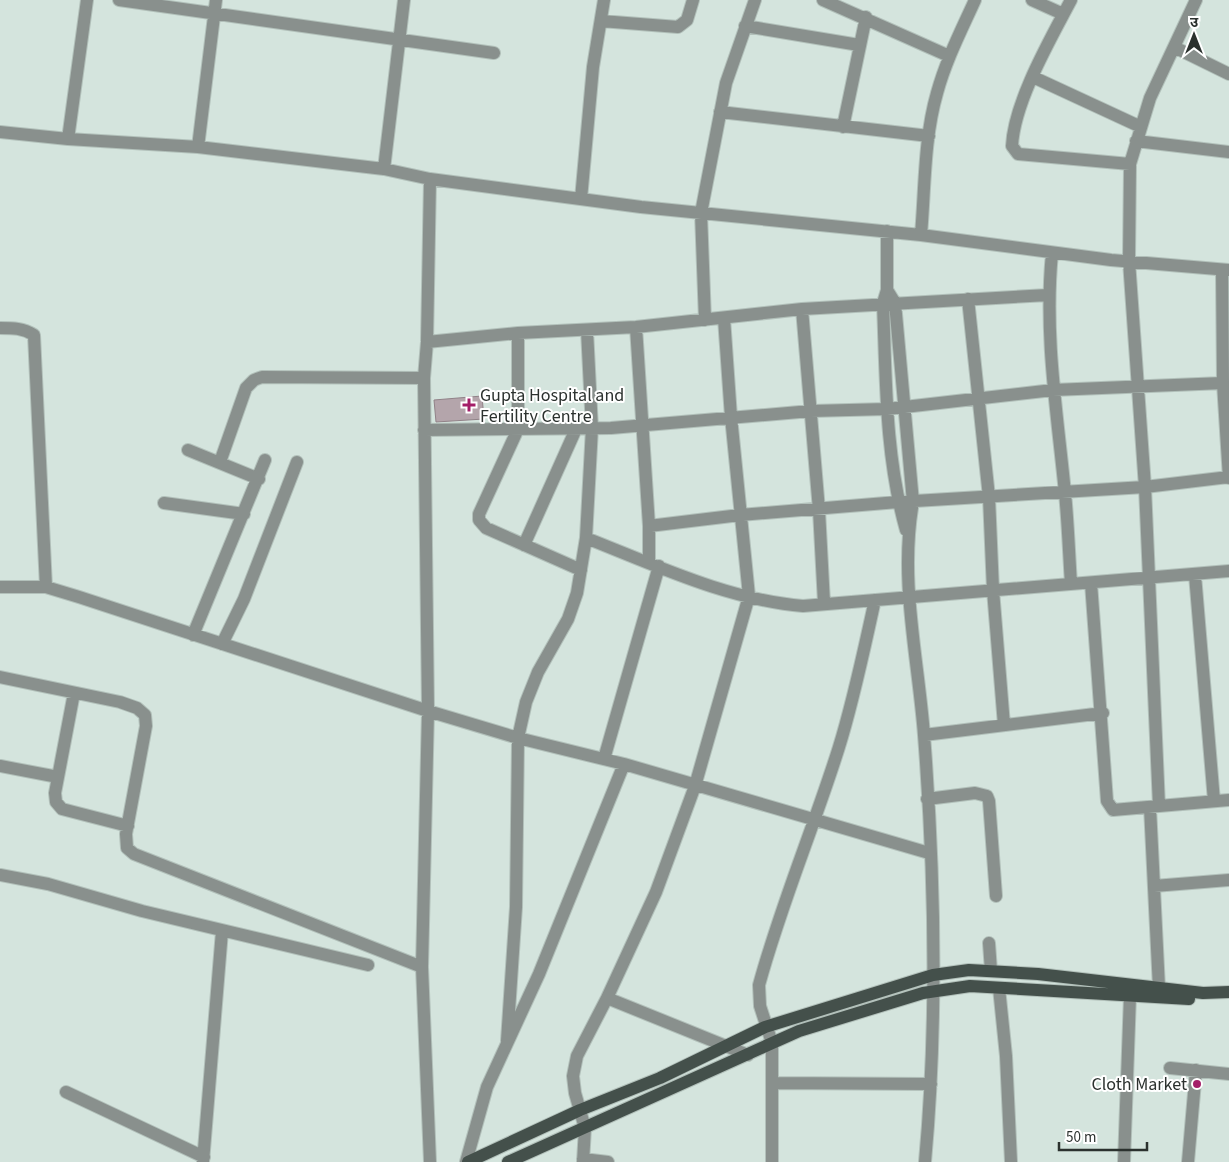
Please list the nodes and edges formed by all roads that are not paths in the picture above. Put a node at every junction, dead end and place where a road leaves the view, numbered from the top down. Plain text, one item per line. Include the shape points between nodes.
1 (87, 0) edge
2 (120, 0) edge
3 (216, 0) edge
4 (404, 0) edge
5 (604, 0) edge
6 (693, 0) edge
7 (755, 0) edge
8 (823, 0) edge
9 (975, 0) edge
10 (1032, 0) edge
11 (1070, 0) edge
12 (1196, 0) edge
13 (214, 14) junction
14 (1063, 14) junction
15 (866, 18) junction
16 (601, 21) junction
17 (746, 26) junction
18 (399, 39) junction
19 (858, 46) junction
20 (1174, 47) junction
21 (494, 53) dead end
22 (949, 56) junction
23 (1229, 74) edge
24 (1033, 76) junction
25 (720, 112) junction
26 (843, 127) junction
27 (1141, 127) junction
28 (0, 132) edge
29 (930, 136) junction
30 (68, 139) junction
31 (1136, 141) junction
32 (198, 147) junction
33 (1229, 152) edge
34 (1130, 164) junction
35 (384, 169) junction
36 (430, 179) junction
37 (581, 199) junction
38 (701, 213) junction
39 (887, 231) junction
40 (921, 235) junction
41 (1052, 253) junction
42 (1129, 261) junction
43 (1226, 270) edge
44 (1048, 295) junction
45 (968, 299) junction
46 (889, 303) junction
47 (802, 309) junction
48 (724, 318) junction
49 (704, 320) junction
50 (636, 327) junction
51 (0, 328) edge
52 (587, 330) junction
53 (518, 334) junction
54 (428, 342) junction
55 (424, 378) junction
56 (1223, 383) junction
57 (1137, 386) junction
58 (1053, 390) junction
59 (977, 399) junction
60 (906, 407) junction
61 (887, 409) junction
62 (811, 411) junction
63 (731, 417) junction
64 (642, 425) junction
65 (592, 428) junction
66 (518, 429) junction
67 (576, 429) junction
68 (424, 430) junction
69 (188, 450) dead end
70 (265, 460) dead end
71 (220, 462) junction
72 (297, 462) dead end
73 (1229, 478) edge
74 (259, 479) junction
75 (1145, 487) junction
76 (1065, 492) junction
77 (989, 498) junction
78 (898, 502) junction
79 (913, 502) junction
80 (164, 503) dead end
81 (819, 510) junction
82 (244, 514) junction
83 (740, 515) junction
84 (649, 526) junction
85 (907, 534) junction
86 (586, 538) junction
87 (524, 545) junction
88 (654, 564) junction
89 (582, 570) junction
90 (1229, 571) edge
91 (1194, 575) junction
92 (1149, 578) junction
93 (1091, 583) junction
94 (1072, 584) junction
95 (0, 587) edge
96 (46, 587) junction
97 (993, 590) junction
98 (749, 596) junction
99 (908, 596) junction
100 (875, 600) junction
101 (824, 603) junction
102 (193, 635) junction
103 (222, 644) junction
104 (0, 677) edge
105 (74, 692) junction
106 (428, 711) junction
107 (1102, 713) junction
108 (1004, 725) junction
109 (924, 735) junction
110 (518, 738) junction
111 (604, 759) junction
112 (624, 764) junction
113 (0, 766) edge
114 (58, 777) junction
115 (695, 786) junction
116 (927, 799) junction
117 (1229, 800) edge
118 (1214, 801) junction
119 (1154, 807) junction
120 (813, 819) junction
121 (128, 826) junction
122 (929, 854) junction
123 (0, 876) edge
124 (1229, 880) edge
125 (1154, 886) junction
126 (996, 896) dead end
127 (222, 931) junction
128 (989, 943) dead end
129 (368, 965) dead end
130 (422, 967) junction
131 (991, 971) junction
132 (933, 975) junction
133 (998, 988) junction
134 (1159, 988) junction
135 (935, 991) junction
136 (1229, 992) edge
137 (1130, 996) junction
138 (607, 998) junction
139 (1229, 1000) edge
140 (766, 1027) junction
141 (507, 1041) junction
142 (772, 1043) junction
143 (728, 1046) junction
144 (748, 1055) junction
145 (1170, 1068) dead end
146 (1196, 1070) junction
147 (1229, 1074) edge
148 (773, 1083) junction
149 (931, 1084) junction
150 (66, 1092) dead end
151 (580, 1110) junction
152 (585, 1128) junction
153 (204, 1159) edge
154 (583, 1161) edge
155 (430, 1162) edge
156 (467, 1162) edge
157 (508, 1162) edge
158 (608, 1162) edge
159 (772, 1162) edge
160 (924, 1162) edge
161 (1011, 1162) edge
162 (1124, 1162) edge
163 (1188, 1162) edge

1 - 30 street
2 - 13 street
3 - 13 street
4 - 18 street
5 - 16 street
6 - 16 street via 686,20 678,27
7 - 17 street
8 - 15 street
9 - 22 street
10 - 14 street
11 - 14 street
12 - 20 street
13 - 18 street
13 - 32 street
14 - 24 street
15 - 19 street
15 - 22 street
16 - 37 street via 593,67
17 - 19 street
17 - 25 street via 726,83
18 - 21 street
18 - 35 street
19 - 26 street
20 - 23 street
20 - 27 street via 1150,98
22 - 29 street via 936,95
24 - 27 street
24 - 34 street via 1012,132 1012,146 1018,154
25 - 26 street
25 - 38 street
26 - 29 street
27 - 31 street
28 - 30 street
29 - 40 street
30 - 32 street
31 - 33 street
31 - 34 street
32 - 35 street
34 - 42 street
35 - 36 street
36 - 37 street
36 - 54 street
37 - 38 street
38 - 39 street
38 - 49 street
39 - 40 street
39 - 46 street
40 - 41 street
41 - 42 street
41 - 44 street
42 - 43 street
42 - 57 street
43 - 56 street
44 - 45 street
44 - 58 street
45 - 46 street
45 - 59 street
46 - 47 street
46 - 60 street
46 - 61 street
47 - 48 street
47 - 62 street
48 - 49 street
48 - 63 street
49 - 50 street
50 - 52 street
50 - 64 street
51 - 96 street via 26,330 34,335
52 - 53 street
52 - 65 street
53 - 54 street
53 - 66 street
54 - 55 street
55 - 68 street
55 - 71 street via 262,377 254,380 246,388
56 - 57 street
56 - 73 street
57 - 58 street
57 - 75 street
58 - 59 street
58 - 76 street
59 - 60 street
59 - 77 street
60 - 61 street
60 - 79 street
61 - 62 street
61 - 78 street
62 - 63 street
62 - 81 street
63 - 64 street
63 - 83 street
64 - 65 street
64 - 84 street
65 - 67 street
65 - 86 street
66 - 67 street
66 - 68 street
66 - 87 street via 479,520 486,528
67 - 87 street
68 - 106 street
69 - 71 street
70 - 74 street
71 - 74 street
72 - 103 street via 244,599
73 - 75 street
74 - 82 street
75 - 76 street
75 - 92 street
76 - 77 street
76 - 94 street
77 - 79 street
77 - 97 street
78 - 79 street
78 - 81 street
78 - 85 street
79 - 85 street
80 - 82 street
81 - 83 street
81 - 101 street
82 - 102 street
83 - 84 street
83 - 98 street
84 - 88 street
85 - 99 street
86 - 88 street
86 - 89 street
87 - 89 street
88 - 98 street via 693,580
88 - 111 street
89 - 110 street via 568,619 538,672 526,702
90 - 91 street
91 - 92 street
91 - 118 street
92 - 93 street
92 - 119 street
93 - 94 street
93 - 107 street
94 - 97 street
95 - 96 street
96 - 102 street
97 - 99 street
97 - 108 street
98 - 101 street via 803,606
98 - 115 street
99 - 100 street
99 - 109 street
100 - 101 street
100 - 120 street via 856,688 839,748
102 - 103 street
103 - 106 street
104 - 105 street
105 - 114 street
105 - 121 street via 120,702 137,708 145,715 146,726
106 - 110 street
106 - 130 street
107 - 108 street
107 - 119 street via 1108,801 1113,810
108 - 109 street
109 - 116 street
110 - 111 street
110 - 141 street via 516,907
111 - 112 street
112 - 115 street
112 - 141 street via 539,974
113 - 114 street
114 - 121 street via 56,802 62,809
115 - 120 street
115 - 138 street via 656,892
116 - 122 street
116 - 126 street via 975,793 986,796
117 - 118 street
118 - 119 street
119 - 125 street
120 - 122 street
120 - 140 street via 760,985 760,1006
121 - 130 street via 127,848 134,854
122 - 132 street
123 - 127 street via 48,884
124 - 125 street
125 - 134 street
127 - 129 street
127 - 153 street
128 - 131 street
130 - 155 street
131 - 132 main road via 969,970
131 - 134 main road
132 - 135 street
132 - 140 main road
133 - 135 main road via 970,986
133 - 137 main road
133 - 161 street via 1006,1056
134 - 136 main road
135 - 142 main road
135 - 149 street
137 - 139 main road
137 - 162 street
138 - 143 street
138 - 151 street via 577,1056 573,1076
140 - 142 street
140 - 143 main road
141 - 156 street via 487,1087
142 - 144 main road
142 - 148 street
143 - 144 street
143 - 151 main road
144 - 152 main road
145 - 146 street
146 - 147 street
146 - 163 street
148 - 149 street
148 - 159 street
149 - 160 street
150 - 153 street
151 - 152 street
151 - 156 main road
152 - 154 street
152 - 157 main road
154 - 158 street

